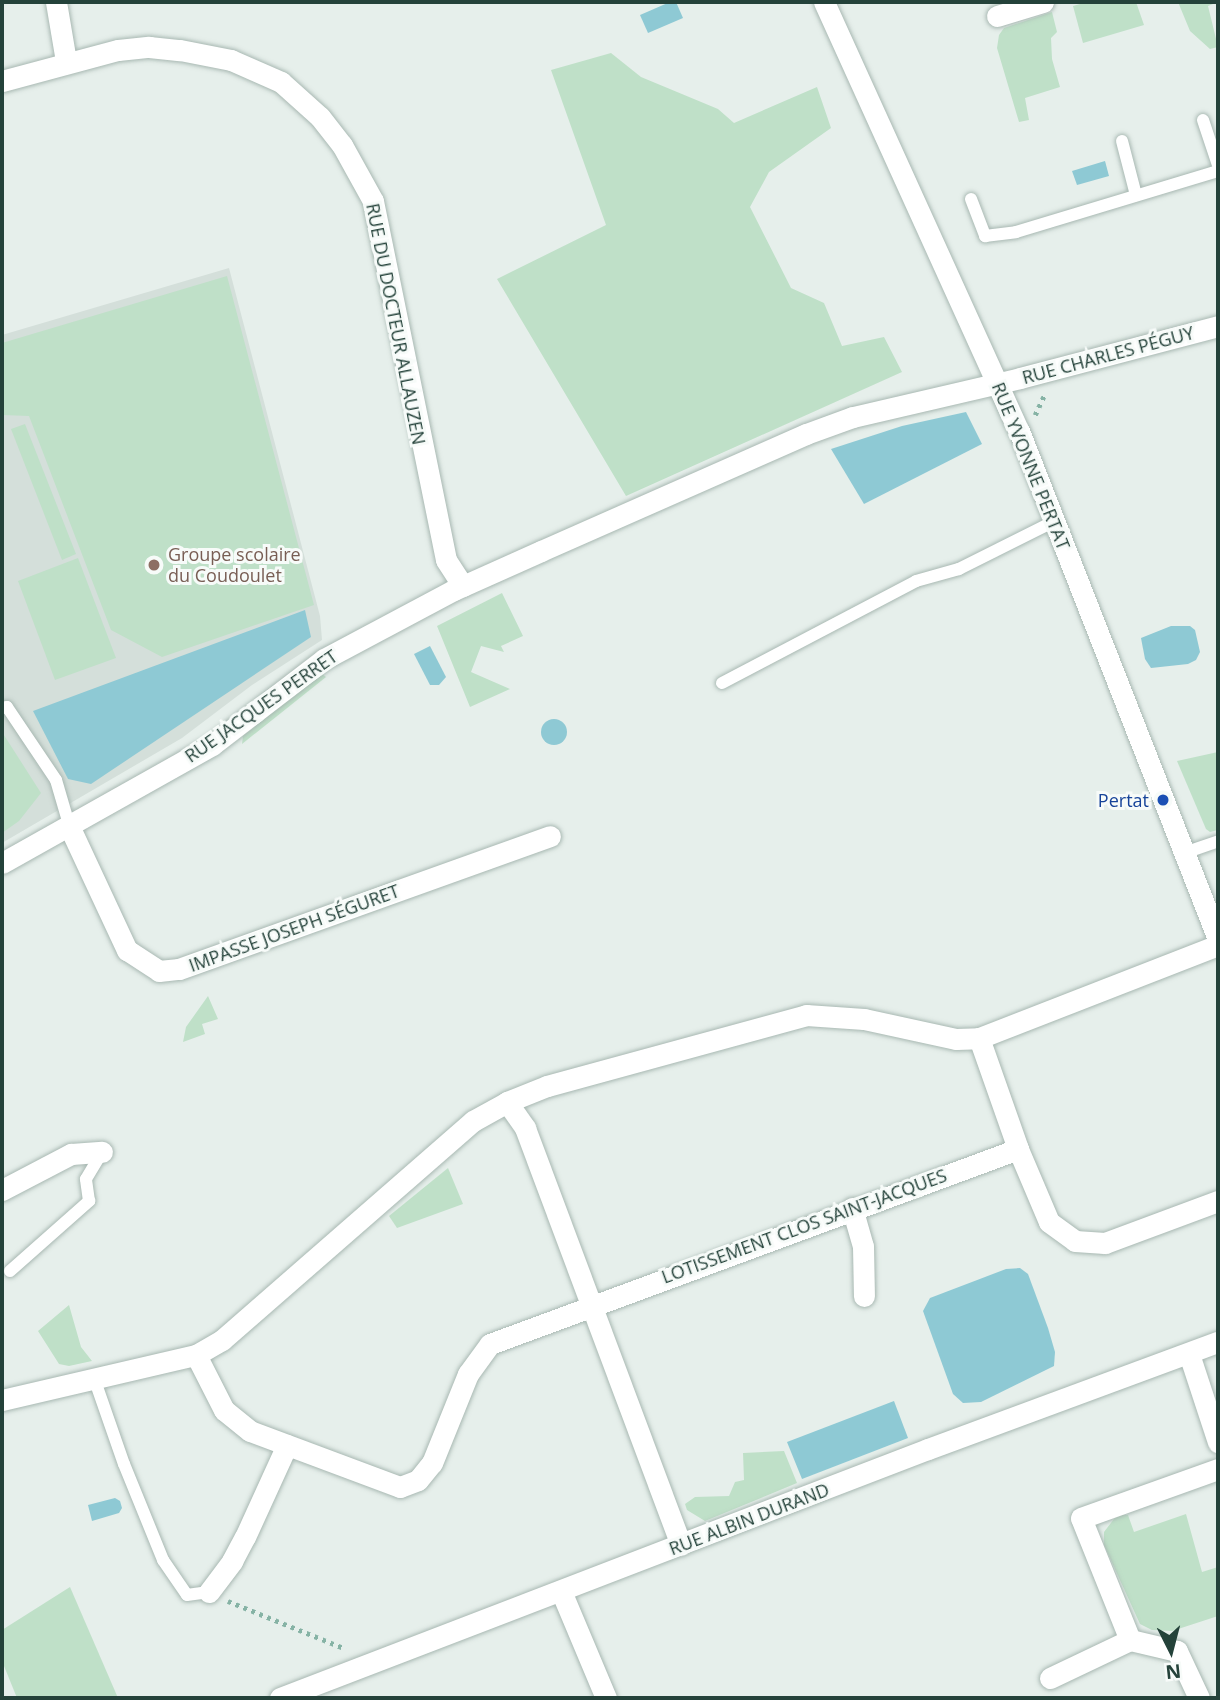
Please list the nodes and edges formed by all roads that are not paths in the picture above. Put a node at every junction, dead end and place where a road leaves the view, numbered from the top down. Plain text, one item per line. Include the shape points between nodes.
1 (56, 2) edge
2 (824, 2) edge
3 (1042, 2) edge
4 (998, 16) dead end
5 (66, 61) junction
6 (2, 81) edge
7 (1203, 120) dead end
8 (1122, 141) dead end
9 (1218, 165) edge
10 (1218, 171) edge
11 (1136, 195) junction
12 (971, 199) dead end
13 (1218, 326) edge
14 (997, 383) junction
15 (1055, 521) junction
16 (456, 590) junction
17 (722, 683) dead end
18 (2, 708) edge
19 (70, 828) junction
20 (550, 836) dead end
21 (1218, 841) edge
22 (1184, 853) junction
23 (2, 863) edge
24 (1218, 939) edge
25 (1218, 946) edge
26 (979, 1038) junction
27 (507, 1102) junction
28 (1018, 1149) junction
29 (102, 1152) joint
30 (2, 1190) edge
31 (1218, 1200) edge
32 (852, 1208) junction
33 (10, 1271) dead end
34 (864, 1296) dead end
35 (591, 1304) junction
36 (1218, 1342) edge
37 (1189, 1354) junction
38 (196, 1355) junction
39 (94, 1378) junction
40 (2, 1401) edge
41 (1218, 1442) edge
42 (287, 1445) junction
43 (1218, 1469) edge
44 (681, 1545) junction
45 (561, 1591) junction
46 (209, 1592) joint
47 (1130, 1640) junction
48 (1050, 1678) dead end
49 (280, 1698) edge
50 (606, 1698) edge
51 (1199, 1698) edge

1 - 5 street
2 - 14 street, RUE YVONNE PERTAT
3 - 4 street
5 - 6 street, RUE DU DOCTEUR ALLAUZEN
5 - 16 street, RUE DU DOCTEUR ALLAUZEN via 149,47 231,60 281,82 320,117 342,145 375,209 446,560
7 - 9 lane
8 - 11 lane
10 - 11 lane
11 - 12 lane via 1016,232 985,236
13 - 14 street, RUE CHARLES PÉGUY
14 - 15 street, RUE YVONNE PERTAT
14 - 16 street via 853,417 806,434
15 - 17 lane via 959,569 916,580
15 - 22 street, RUE YVONNE PERTAT
16 - 19 street, RUE JACQUES PERRET via 324,659 212,745
18 - 19 lane via 7,707 56,780
19 - 20 street, IMPASSE JOSEPH SÉGURET via 127,950 159,971 179,969
19 - 23 street, RUE JACQUES PERRET
21 - 22 lane
22 - 24 street, RUE YVONNE PERTAT
25 - 26 street
26 - 27 street via 956,1039 864,1019 806,1015 547,1086
26 - 28 street
27 - 35 street via 525,1128
27 - 38 street via 473,1121 234,1331
28 - 31 street via 1049,1222 1075,1241 1105,1243
28 - 32 street, LOTISSEMENT CLOS SAINT-JACQUES
29 - 30 street via 71,1154
29 - 33 lane via 86,1178 89,1201
32 - 34 street via 863,1245
32 - 35 street, LOTISSEMENT CLOS SAINT-JACQUES
35 - 42 street, LOTISSEMENT CLOS SAINT-JACQUES via 490,1344 468,1374 432,1463 418,1480 400,1488
35 - 44 street
36 - 37 street, RUE ALBIN DURAND
37 - 41 street
37 - 44 street, RUE ALBIN DURAND
38 - 39 street
38 - 42 street, LOTISSEMENT CLOS SAINT-JACQUES via 224,1410 250,1431
39 - 40 street
39 - 46 lane via 163,1560 187,1595
42 - 46 street via 246,1537
43 - 47 street via 1081,1518
44 - 45 street, RUE ALBIN DURAND
45 - 49 street, RUE ALBIN DURAND
45 - 50 street
47 - 48 street
47 - 51 street via 1177,1651

